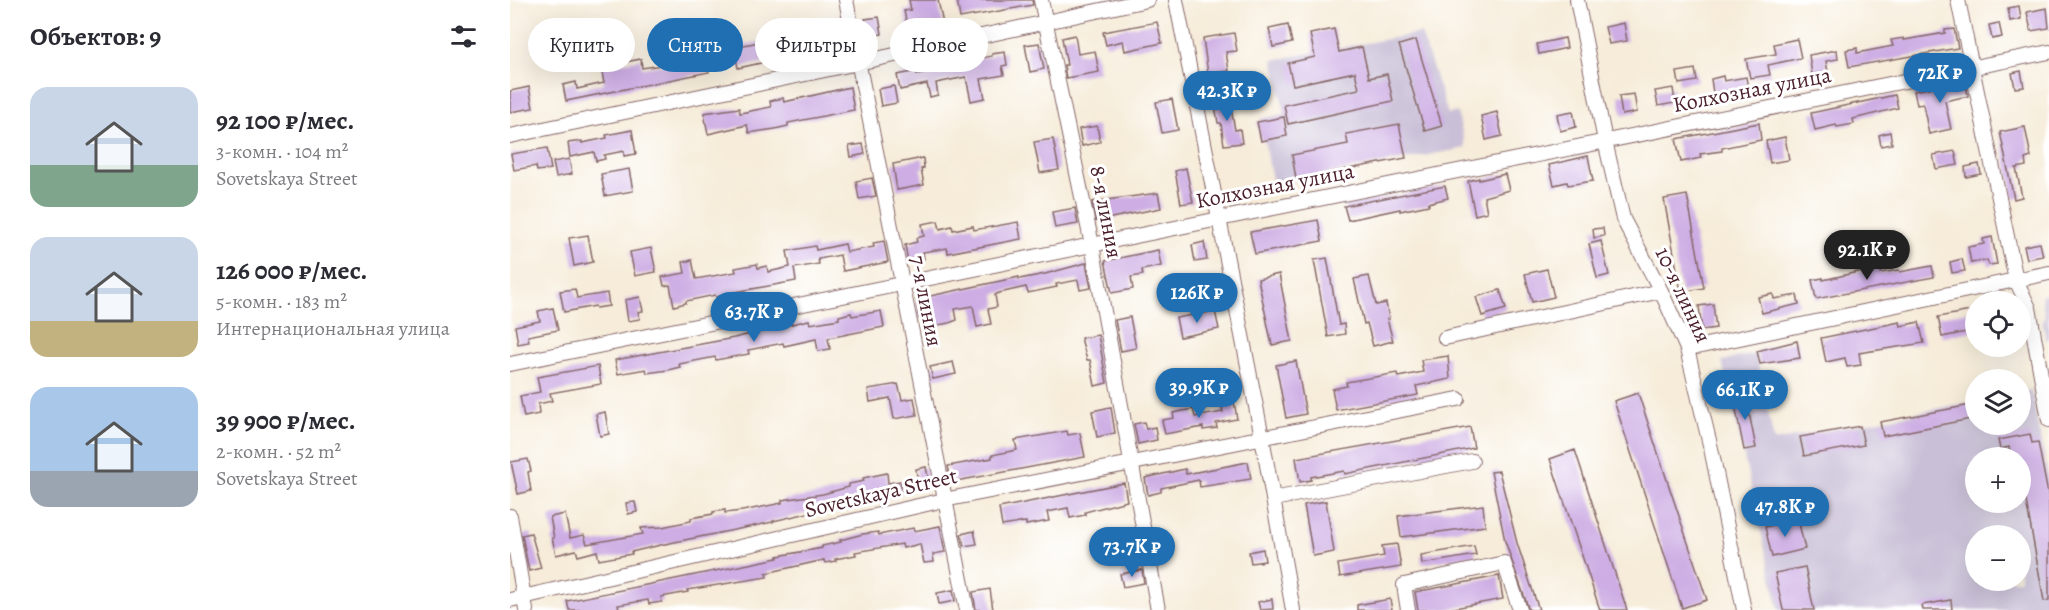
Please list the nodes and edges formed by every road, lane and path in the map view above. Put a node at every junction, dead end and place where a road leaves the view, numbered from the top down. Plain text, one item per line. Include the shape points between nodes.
1 (846, 0) edge
2 (1041, 0) edge
3 (1148, 0) edge
4 (1176, 0) edge
5 (1577, 0) edge
6 (1958, 0) edge
7 (849, 18) edge
8 (1045, 22) junction
9 (2049, 52) edge
10 (878, 59) edge
11 (1971, 68) junction
12 (815, 72) edge
13 (860, 72) edge
14 (510, 136) edge
15 (1605, 141) junction
16 (1219, 219) junction
17 (1092, 245) junction
18 (2049, 273) edge
19 (2016, 280) junction
20 (901, 284) junction
21 (1661, 291) junction
22 (1445, 338) dead end
23 (1687, 349) junction
24 (510, 364) edge
25 (1458, 399) dead end
26 (2049, 420) edge
27 (1262, 437) junction
28 (1472, 461) dead end
29 (1131, 463) junction
30 (1273, 499) junction
31 (944, 500) junction
32 (510, 516) edge
33 (510, 600) edge
34 (525, 604) edge
35 (967, 610) edge
36 (1158, 610) edge
37 (1293, 610) edge
38 (1408, 610) edge
39 (1520, 610) edge
40 (1744, 610) edge

1 - 7 street, 7-я линия
2 - 8 street, 8-я линия
3 - 8 street
4 - 16 street
5 - 15 street, 10-я линия
6 - 11 street
8 - 10 street
8 - 17 street, 8-я линия
9 - 11 street, Колхозная улица
11 - 15 street, Колхозная улица
11 - 19 street
12 - 14 street
13 - 20 street, 7-я линия
15 - 16 street, Колхозная улица
15 - 21 street, 10-я линия via 1623,219
16 - 17 street, Колхозная улица
16 - 27 street
17 - 20 street, Колхозная улица
17 - 29 street, 8-я линия
18 - 19 street
19 - 23 street
19 - 26 street via 2029,308
20 - 24 street, Колхозная улица
20 - 31 street, 7-я линия
21 - 22 street
21 - 23 street, 10-я линия
23 - 40 street, 10-я линия
25 - 27 street, Sovetskaya Street
27 - 29 street, Sovetskaya Street
27 - 30 street
28 - 30 street
29 - 31 street, Sovetskaya Street
29 - 36 street, 8-я линия
30 - 37 street
31 - 34 street, Sovetskaya Street
31 - 35 street, 7-я линия
32 - 34 street
33 - 34 street, Sovetskaya Street
38 - 39 street via 1404,585 1504,563

